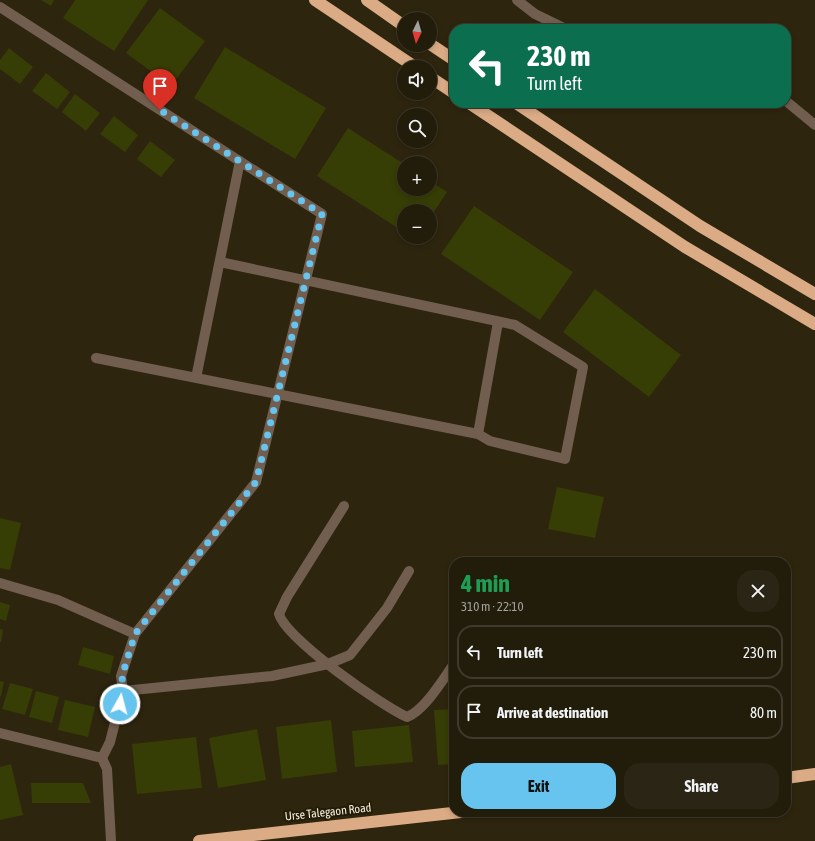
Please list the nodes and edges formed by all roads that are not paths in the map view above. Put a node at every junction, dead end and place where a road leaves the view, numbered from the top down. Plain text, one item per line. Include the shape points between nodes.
1 (314, 0) edge
2 (367, 0) edge
3 (517, 0) edge
4 (0, 7) edge
5 (397, 21) edge
6 (556, 24) edge
7 (437, 49) edge
8 (449, 57) edge
9 (404, 60) edge
10 (437, 82) edge
11 (449, 90) edge
12 (791, 105) edge
13 (476, 108) edge
14 (523, 108) edge
15 (815, 125) edge
16 (240, 161) junction
17 (220, 262) junction
18 (305, 280) junction
19 (815, 294) edge
20 (498, 322) junction
21 (815, 324) edge
22 (96, 358) dead end
23 (196, 378) junction
24 (279, 394) junction
25 (478, 434) junction
26 (344, 506) dead end
27 (409, 571) dead end
28 (0, 583) edge
29 (135, 634) junction
30 (328, 664) junction
31 (449, 671) edge
32 (123, 691) junction
33 (0, 733) edge
34 (102, 758) junction
35 (815, 774) edge
36 (791, 777) edge
37 (449, 813) edge
38 (111, 841) edge
39 (199, 841) edge

1 - 9 highway
2 - 5 highway
3 - 6 street via 535,14
4 - 16 street
7 - 8 highway
10 - 11 highway
12 - 15 street
13 - 21 highway via 685,247
14 - 19 highway via 700,226
16 - 17 street
16 - 18 street via 322,214
17 - 18 street
17 - 23 street
18 - 20 street
18 - 24 street
20 - 25 street
20 - 25 street via 515,325 584,367 566,460 490,441
22 - 23 street
23 - 24 street
24 - 25 street
24 - 29 street via 256,482
26 - 30 street via 279,614 287,628
27 - 30 street via 387,608 350,655
28 - 29 street via 58,600
29 - 32 street via 122,676
30 - 31 street via 392,710 407,717 413,715
30 - 32 street via 272,676
32 - 34 street via 110,742
33 - 34 street
34 - 38 street via 107,769
35 - 36 highway
37 - 39 highway, Urse Talegaon Road

